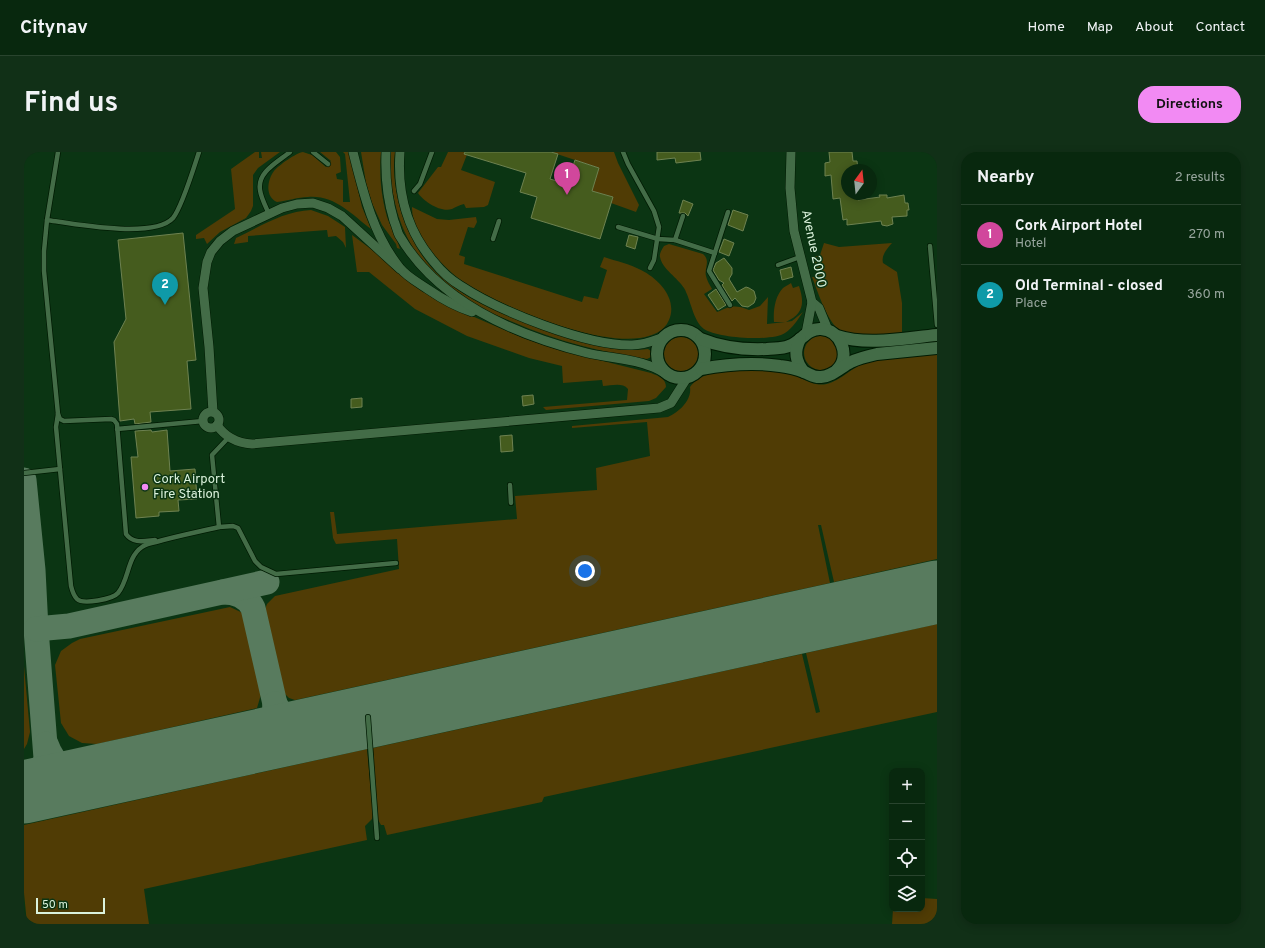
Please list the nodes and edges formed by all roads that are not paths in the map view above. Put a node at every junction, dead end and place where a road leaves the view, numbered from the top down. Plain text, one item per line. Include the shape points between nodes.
1 (58, 152) edge
2 (199, 152) edge
3 (290, 152) edge
4 (314, 152) edge
5 (353, 152) edge
6 (386, 152) edge
7 (400, 152) edge
8 (432, 152) edge
9 (623, 152) edge
10 (791, 152) edge
11 (328, 164) dead end
12 (414, 191) dead end
13 (728, 212) dead end
14 (269, 214) junction
15 (683, 216) dead end
16 (47, 220) junction
17 (499, 221) dead end
18 (618, 227) dead end
19 (493, 239) dead end
20 (658, 239) junction
21 (675, 240) junction
22 (930, 246) dead end
23 (715, 253) junction
24 (800, 257) junction
25 (778, 264) dead end
26 (650, 268) dead end
27 (400, 269) junction
28 (812, 302) junction
29 (730, 305) dead end
30 (496, 321) junction
31 (937, 325) edge
32 (832, 333) junction
33 (937, 335) edge
34 (803, 336) junction
35 (664, 337) junction
36 (701, 339) junction
37 (937, 348) edge
38 (701, 368) junction
39 (804, 372) junction
40 (834, 373) junction
41 (671, 377) junction
42 (687, 378) junction
43 (679, 391) junction
44 (213, 412) junction
45 (58, 414) junction
46 (204, 421) junction
47 (217, 425) junction
48 (117, 429) junction
49 (229, 437) junction
50 (60, 469) junction
51 (24, 473) edge
52 (510, 485) dead end
53 (511, 503) dead end
54 (219, 527) junction
55 (166, 539) junction
56 (396, 563) dead end
57 (368, 717) dead end
58 (377, 838) dead end

1 - 16 lane
2 - 16 lane via 177,212 166,224 110,229
3 - 14 lane via 265,172 260,182
4 - 11 lane
5 - 27 street via 376,228
6 - 30 street via 389,206 399,234 419,263 440,285
7 - 35 street via 399,179 405,209 413,230 435,263 460,285 480,298 512,312 585,338 632,345
8 - 12 lane via 420,184
9 - 20 lane via 654,211 659,227
10 - 24 street, Avenue 2000 via 792,217
13 - 23 lane
14 - 27 street via 297,204 313,203 328,208 342,216
14 - 44 street via 233,231 220,241 207,262 203,288
15 - 21 lane
16 - 45 lane via 44,272
17 - 19 lane
18 - 20 lane
20 - 21 lane
20 - 26 lane
21 - 23 lane
22 - 31 lane
23 - 29 lane via 708,271
24 - 25 lane
24 - 28 street, Avenue 2000
27 - 30 street via 439,297
28 - 32 street via 819,308
28 - 34 street
30 - 41 street via 588,353 650,366
32 - 33 street via 857,341
32 - 34 street via 821,329
32 - 40 street via 844,348 842,362
34 - 36 street via 790,346 747,350 717,346
34 - 39 street via 797,345 796,360
35 - 36 street via 682,330 689,331
35 - 41 street via 659,343 656,357 663,371
36 - 38 street via 706,354
37 - 40 street via 872,355 850,362
38 - 39 street via 752,363
38 - 42 street
39 - 40 street via 819,378
41 - 42 street
41 - 43 street via 677,382
42 - 43 street
43 - 49 street via 671,403 659,408 252,444 238,442
44 - 46 street via 206,414
44 - 47 street via 219,418
45 - 48 lane via 64,422 111,419 117,424
45 - 50 lane via 56,427
46 - 47 street via 210,428
46 - 48 lane
47 - 49 street
48 - 55 lane via 127,535 138,542
49 - 54 lane via 212,455
50 - 51 lane
50 - 55 lane via 71,586 77,600 84,602 117,594 137,551
52 - 53 lane
54 - 55 lane
54 - 56 lane via 238,528 255,561 276,574
57 - 58 lane

